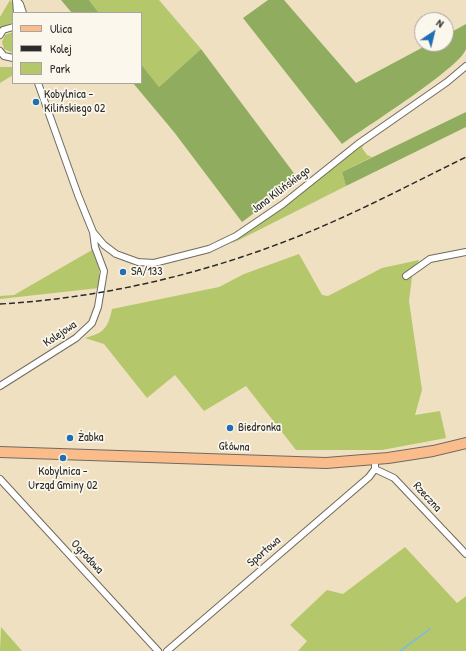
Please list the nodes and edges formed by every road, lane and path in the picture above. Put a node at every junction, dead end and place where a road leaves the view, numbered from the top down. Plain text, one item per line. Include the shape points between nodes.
1 (16, 0) edge
2 (17, 12) edge
3 (23, 12) edge
4 (12, 27) edge
5 (1, 32) edge
6 (0, 51) edge
7 (6, 56) junction
8 (12, 58) edge
9 (0, 61) edge
10 (466, 66) edge
11 (38, 84) edge
12 (93, 232) junction
13 (466, 252) edge
14 (406, 276) dead end
15 (0, 386) edge
16 (466, 443) edge
17 (0, 452) edge
18 (375, 464) junction
19 (0, 479) edge
20 (466, 554) edge
21 (158, 651) edge
22 (166, 651) edge

1 - 2 street
1 - 3 street
4 - 5 street
6 - 7 street
7 - 8 street
7 - 9 street
10 - 12 street, Jana Kilińskiego via 358,144 283,204 218,246 167,261 138,262 123,258 110,250
11 - 12 street
12 - 15 street, Kolejowa via 95,247 104,271 100,300 92,323 76,338
13 - 14 street via 430,259
16 - 18 main road, Główna
17 - 18 main road, Główna
18 - 20 street, Rzeczna via 394,478
18 - 22 street, Sportowa via 369,477
19 - 21 street, Ogrodowa

